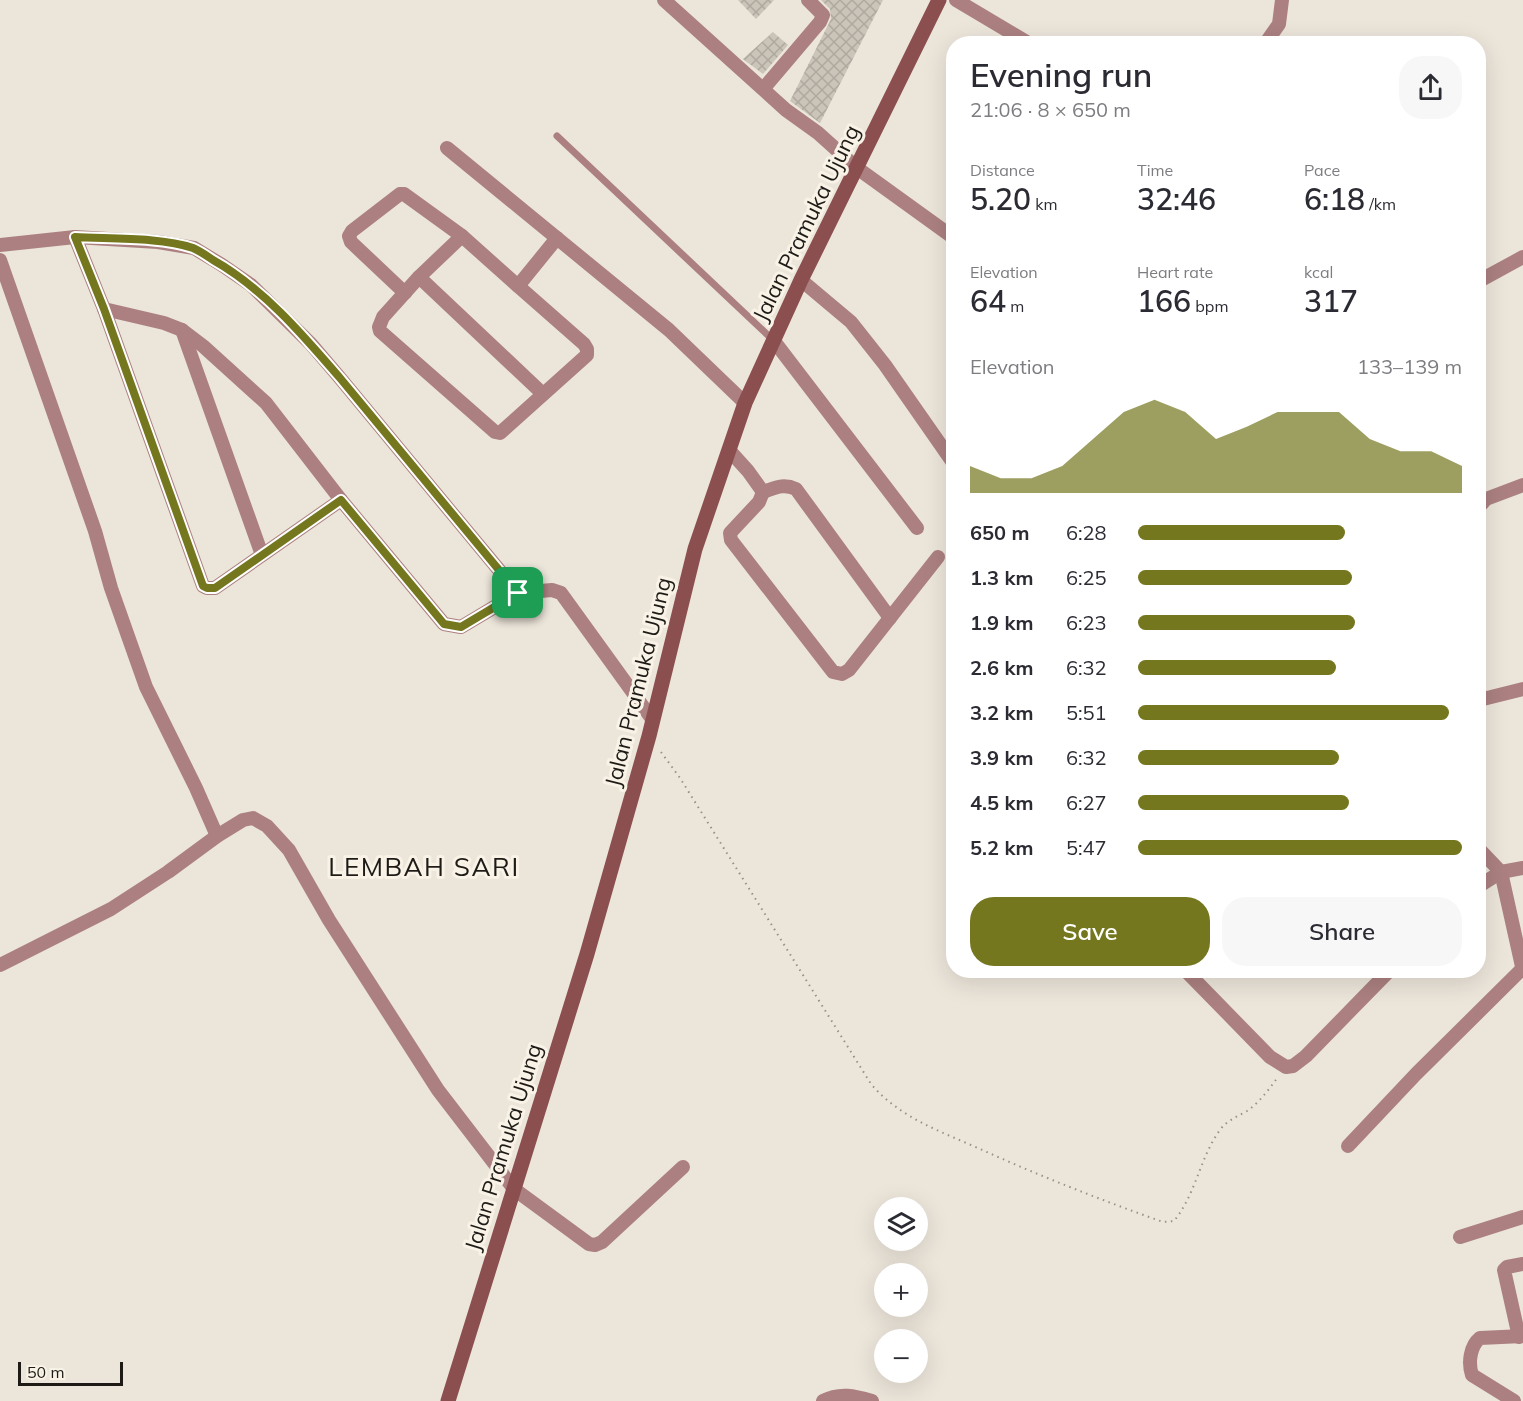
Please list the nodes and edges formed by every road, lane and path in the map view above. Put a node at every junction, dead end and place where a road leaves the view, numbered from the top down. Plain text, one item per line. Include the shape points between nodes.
1 (664, 0) edge
2 (808, 0) edge
3 (939, 0) edge
4 (956, 0) edge
5 (1282, 0) edge
6 (1017, 36) edge
7 (1271, 36) edge
8 (764, 88) junction
9 (557, 136) dead end
10 (447, 148) dead end
11 (857, 168) junction
12 (946, 232) edge
13 (462, 236) junction
14 (75, 237) junction
15 (557, 238) junction
16 (0, 245) edge
17 (1523, 257) edge
18 (0, 260) edge
19 (419, 277) junction
20 (1486, 277) edge
21 (801, 280) junction
22 (518, 286) junction
23 (405, 293) junction
24 (104, 309) junction
25 (182, 330) junction
26 (774, 341) junction
27 (543, 394) junction
28 (745, 403) junction
29 (729, 450) junction
30 (946, 453) edge
31 (1523, 484) edge
32 (763, 492) junction
33 (1486, 499) edge
34 (341, 500) junction
35 (917, 528) dead end
36 (262, 555) junction
37 (938, 557) dead end
38 (518, 593) junction
39 (890, 618) junction
40 (1523, 689) edge
41 (1486, 698) edge
42 (652, 719) junction
43 (649, 736) junction
44 (217, 836) junction
45 (1486, 856) edge
46 (1523, 868) edge
47 (1501, 872) junction
48 (1486, 882) edge
49 (0, 966) edge
50 (1523, 970) edge
51 (1193, 978) edge
52 (1382, 978) edge
53 (1286, 1067) junction
54 (1348, 1146) dead end
55 (683, 1167) dead end
56 (514, 1190) junction
57 (1523, 1217) edge
58 (1460, 1237) dead end
59 (1523, 1264) edge
60 (1521, 1336) edge
61 (1523, 1395) edge
62 (452, 1399) edge
63 (1510, 1399) edge
64 (823, 1401) edge
65 (872, 1401) edge

1 - 8 street
2 - 8 street via 823,15 820,22
3 - 11 street, Jalan Pramuka Ujung
4 - 6 street
5 - 7 street via 1279,24
8 - 11 street
9 - 26 lane
10 - 15 street
11 - 12 street
11 - 21 street, Jalan Pramuka Ujung
13 - 19 street
13 - 22 street
13 - 23 street via 404,194 352,231 351,242
14 - 16 street
14 - 24 street
14 - 38 street via 194,248 251,285 326,361
15 - 22 street
15 - 28 street via 669,330
17 - 20 street
18 - 44 street via 146,687
19 - 23 street
19 - 27 street
21 - 26 street, Jalan Pramuka Ujung
21 - 30 street via 851,322
22 - 27 street via 587,349 587,355
23 - 27 street via 383,317 380,331 495,432 504,431
24 - 25 street via 164,322
24 - 36 street via 203,586 215,588
25 - 34 street via 266,403
25 - 36 street
26 - 28 street, Jalan Pramuka Ujung
26 - 35 street
28 - 29 street, Jalan Pramuka Ujung
29 - 32 street
29 - 42 street, Jalan Pramuka Ujung via 695,549
31 - 33 street
32 - 39 street via 781,485 796,489
32 - 39 street via 759,502 730,532 731,540 833,672 842,674 849,670
34 - 36 street
34 - 38 street via 444,624 461,627
37 - 39 street
38 - 42 street via 561,593
40 - 41 street
42 - 43 street, Jalan Pramuka Ujung
43 - 53 path via 680,778 872,1084 885,1100 913,1119 1032,1172 1163,1222 1174,1221 1184,1209 1221,1129 1263,1096
43 - 56 street, Jalan Pramuka Ujung
44 - 49 street via 111,909
44 - 56 street via 253,818 267,826 289,850 425,1071
45 - 47 street
46 - 47 street
47 - 48 street
47 - 50 street
50 - 54 street
51 - 53 street via 1270,1057
52 - 53 street via 1306,1056
55 - 56 street via 595,1245
56 - 62 street, Jalan Pramuka Ujung
57 - 58 street
59 - 60 street via 1504,1270
60 - 63 street via 1480,1338 1472,1347 1472,1375
61 - 63 street
64 - 65 street via 849,1395

